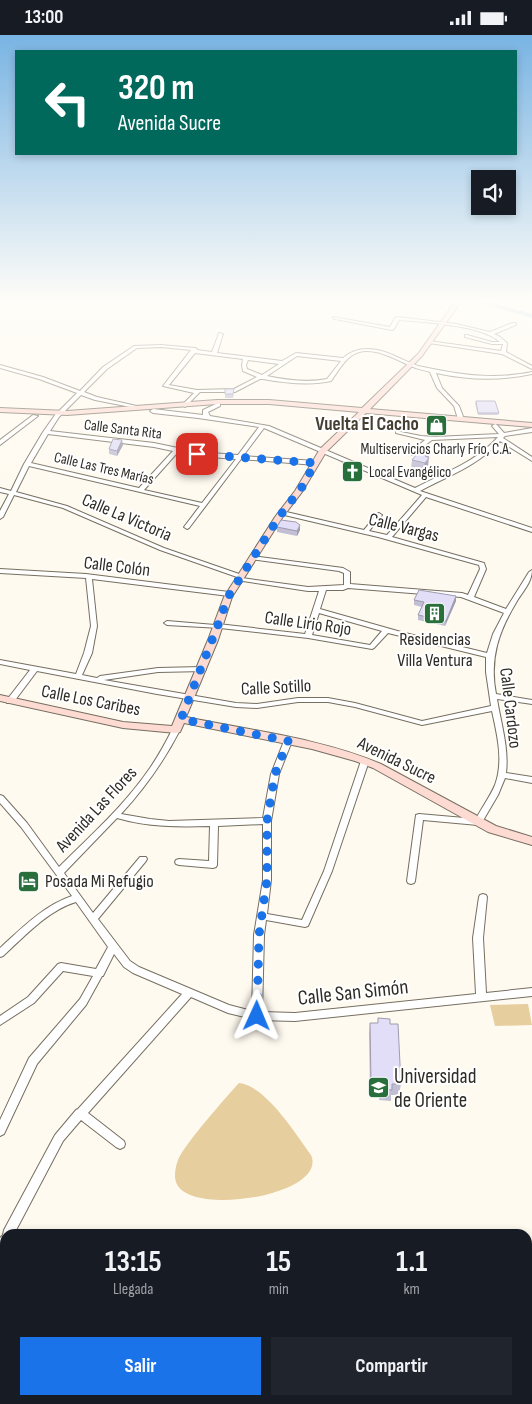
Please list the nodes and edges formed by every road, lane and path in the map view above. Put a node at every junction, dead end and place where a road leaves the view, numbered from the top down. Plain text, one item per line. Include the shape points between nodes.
1 (3, 366) edge
2 (108, 366) edge
3 (181, 366) edge
4 (244, 366) edge
5 (279, 366) edge
6 (339, 366) edge
7 (405, 366) edge
8 (418, 366) edge
9 (432, 370) junction
10 (0, 371) edge
11 (532, 373) edge
12 (261, 377) junction
13 (79, 392) junction
14 (197, 392) junction
15 (185, 405) junction
16 (218, 405) junction
17 (140, 408) junction
18 (152, 411) junction
19 (360, 411) junction
20 (0, 412) edge
21 (59, 415) junction
22 (35, 416) junction
23 (208, 417) junction
24 (461, 419) junction
25 (494, 424) junction
26 (263, 426) junction
27 (532, 428) edge
28 (46, 432) junction
29 (398, 432) dead end
30 (501, 437) junction
31 (430, 439) junction
32 (0, 443) edge
33 (177, 449) junction
34 (323, 451) junction
35 (412, 453) dead end
36 (238, 458) junction
37 (532, 459) edge
38 (315, 463) junction
39 (27, 464) junction
40 (141, 490) junction
41 (0, 491) edge
42 (415, 491) junction
43 (11, 493) junction
44 (425, 495) junction
45 (203, 505) junction
46 (282, 513) junction
47 (379, 515) dead end
48 (0, 517) edge
49 (187, 527) dead end
50 (532, 530) edge
51 (365, 532) junction
52 (388, 538) junction
53 (252, 558) junction
54 (0, 571) edge
55 (532, 572) edge
56 (89, 577) junction
57 (239, 578) junction
58 (348, 586) junction
59 (323, 589) junction
60 (229, 595) junction
61 (470, 598) junction
62 (316, 611) junction
63 (508, 612) junction
64 (167, 623) dead end
65 (218, 627) junction
66 (386, 631) junction
67 (308, 636) junction
68 (490, 657) junction
69 (0, 663) edge
70 (35, 669) junction
71 (202, 669) junction
72 (78, 677) junction
73 (93, 679) junction
74 (492, 696) junction
75 (190, 698) junction
76 (5, 699) edge
77 (532, 703) edge
78 (494, 708) junction
79 (181, 719) junction
80 (176, 730) junction
81 (288, 741) junction
82 (365, 761) junction
83 (502, 775) junction
84 (532, 780) edge
85 (0, 797) edge
86 (116, 815) junction
87 (267, 821) junction
88 (214, 822) junction
89 (478, 822) junction
90 (532, 841) edge
91 (143, 859) dead end
92 (179, 862) dead end
93 (59, 872) junction
94 (411, 881) dead end
95 (483, 897) dead end
96 (77, 898) junction
97 (261, 916) junction
98 (93, 919) junction
99 (113, 947) junction
100 (0, 953) edge
101 (100, 973) junction
102 (532, 992) edge
103 (189, 993) junction
104 (481, 997) junction
105 (257, 1016) junction
106 (0, 1021) edge
107 (80, 1113) junction
108 (0, 1131) edge
109 (120, 1144) dead end
110 (11, 1229) edge

1 - 10 street
1 - 13 street
2 - 13 street
3 - 14 street via 166,385
4 - 12 street via 245,370
5 - 12 street
6 - 12 street via 324,382
7 - 19 street, Avenida Las Flores
8 - 9 street
9 - 11 street via 492,378
9 - 24 street
12 - 14 street via 235,390
13 - 17 street
13 - 21 street
14 - 15 street
15 - 17 street
15 - 19 street via 270,402
16 - 18 street
16 - 19 street
16 - 23 street via 204,413
17 - 21 street
18 - 21 street
18 - 23 street
19 - 24 street
19 - 25 street
19 - 34 street, Avenida Las Flores
20 - 21 street
20 - 22 street
21 - 22 street
21 - 28 street
22 - 32 street
23 - 26 street
24 - 25 street
25 - 27 street
25 - 30 street
26 - 34 street
26 - 36 street
27 - 30 street
28 - 33 street, Calle Santa Rita
28 - 39 street
29 - 31 street
30 - 31 street
30 - 37 street
30 - 42 street via 469,465
31 - 35 street
33 - 36 street, Calle Santa Rita
33 - 40 street
34 - 38 street, Avenida Las Flores
34 - 42 street
36 - 38 street, Calle Santa Rita
36 - 45 street
38 - 46 street, Avenida Las Flores
39 - 40 street, Calle Las Tres Marías
39 - 43 street
40 - 45 street, Calle Las Tres Marías
41 - 43 street, Calle La Victoria
42 - 44 street
43 - 48 street
43 - 57 street, Calle La Victoria via 65,507
44 - 50 street
44 - 52 street
45 - 49 street
46 - 51 street, Calle Vargas
46 - 53 street, Avenida Las Flores
47 - 51 street
51 - 52 street, Calle Vargas
52 - 61 street, Calle Vargas via 483,565
53 - 57 street, Avenida Las Flores
53 - 58 street via 341,569 347,572
54 - 56 street, Calle Colón
55 - 63 street, Calle Cardozo
56 - 60 street, Calle Colón
56 - 72 street via 94,626
57 - 59 street, Calle La Victoria via 295,588
57 - 60 street, Avenida Las Flores
58 - 59 street, Calle La Victoria
58 - 61 street, Calle La Victoria
59 - 62 street
60 - 65 street, Avenida Las Flores
61 - 63 street, Calle La Victoria
62 - 66 street, Calle Lirio Rojo
62 - 67 street
63 - 68 street, Calle Cardozo via 498,630
64 - 65 street, Calle Lirio Rojo
65 - 67 street, Calle Lirio Rojo
65 - 71 street, Avenida Las Flores
66 - 67 street, Calle Lirio Rojo via 372,647
66 - 68 street, Calle Lirio Rojo
68 - 74 street, Calle Cardozo
69 - 70 street, Calle Sotillo
70 - 72 street, Calle Sotillo
70 - 76 street
71 - 73 street via 158,670
71 - 75 street, Avenida Las Flores
72 - 73 street, Calle Sotillo
73 - 75 street, Calle Sotillo
74 - 77 street
74 - 78 street, Calle Cardozo
75 - 78 street, Calle Sotillo via 257,706 303,699 328,700 422,723
75 - 79 street, Avenida Las Flores
76 - 80 street, Calle Los Caribes via 123,725
78 - 83 street, Calle Cardozo via 501,744
79 - 80 street, Avenida Las Flores
79 - 81 street, Avenida Sucre
80 - 86 street, Avenida Las Flores via 156,767
81 - 82 street, Avenida Sucre
81 - 87 street via 275,774
82 - 89 street, Avenida Sucre
82 - 97 street via 328,871 305,924
83 - 84 street
83 - 89 street, Calle Cardozo
85 - 93 street, Calle San Simón
86 - 88 street via 143,822
86 - 93 street, Avenida Las Flores
87 - 88 street
87 - 97 street via 267,880
88 - 92 street via 213,865
89 - 90 street, Avenida Sucre
89 - 94 street via 419,817
91 - 98 street
93 - 96 street, Calle San Simón
95 - 104 street via 478,938
96 - 98 street, Calle San Simón
96 - 100 street via 56,906
97 - 105 street
98 - 99 street, Calle San Simón
99 - 101 street
99 - 103 street, Calle San Simón via 136,970
101 - 106 street via 60,967 32,999
101 - 108 street via 83,1001 33,1061
102 - 104 street, Calle San Simón
103 - 105 street, Calle San Simón via 228,1009
103 - 107 street
104 - 105 street, Calle San Simón via 312,1016
107 - 109 street
107 - 110 street via 56,1142

